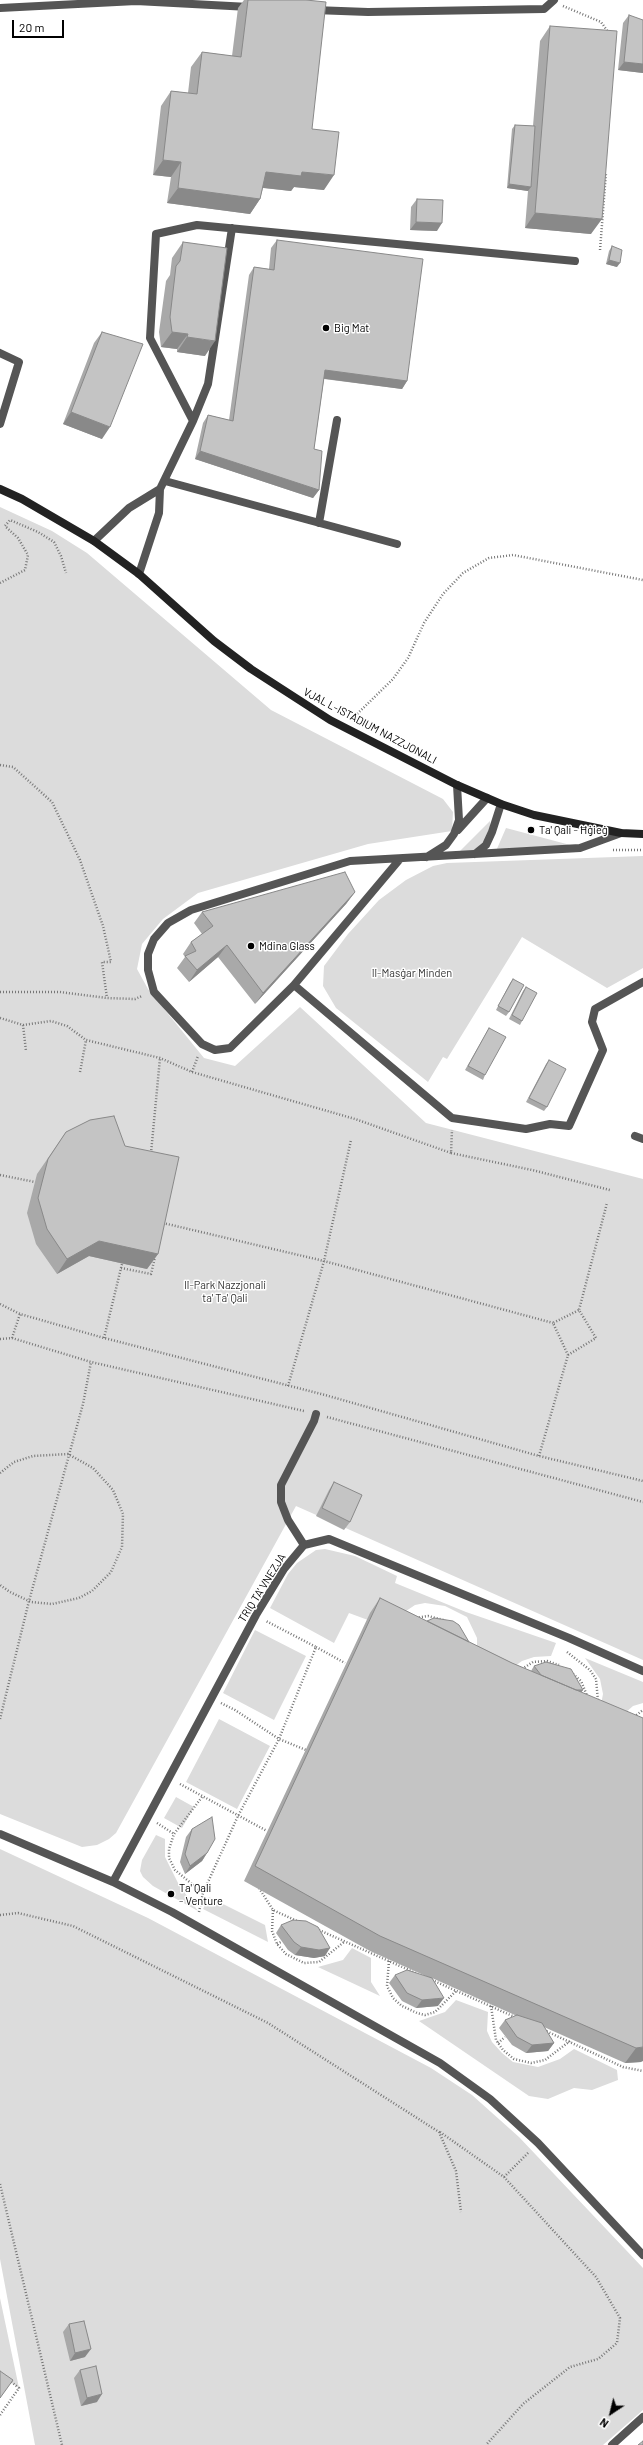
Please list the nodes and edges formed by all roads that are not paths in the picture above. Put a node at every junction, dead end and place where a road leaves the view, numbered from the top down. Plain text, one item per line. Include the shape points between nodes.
1 (553, 1) edge
2 (260, 7) edge
3 (0, 8) edge
4 (306, 9) edge
5 (232, 228) junction
6 (574, 261) dead end
7 (0, 353) edge
8 (337, 420) dead end
9 (193, 421) junction
10 (0, 424) edge
11 (165, 481) junction
12 (0, 489) edge
13 (160, 490) junction
14 (319, 523) junction
15 (94, 541) junction
16 (397, 544) dead end
17 (139, 574) junction
18 (457, 785) junction
19 (487, 798) junction
20 (501, 804) junction
21 (621, 833) junction
22 (454, 834) junction
23 (643, 834) edge
24 (475, 854) junction
25 (426, 858) junction
26 (400, 860) junction
27 (643, 982) edge
28 (294, 985) junction
29 (316, 1414) dead end
30 (304, 1545) junction
31 (643, 1672) edge
32 (0, 1834) edge
33 (113, 1882) junction
34 (643, 2255) edge
35 (643, 2417) edge
36 (612, 2445) edge

1 - 4 street via 544,9 368,12
2 - 3 street via 136,1
5 - 6 street
5 - 9 street via 208,384
5 - 9 street via 197,225 156,234 150,338
7 - 10 street via 19,362
8 - 14 street
9 - 11 street
11 - 13 street
11 - 14 street
12 - 15 main road, VJAL L-ISTADIUM NAZZJONALI
13 - 15 street via 129,508
13 - 17 street via 159,513
14 - 16 street
15 - 17 main road, VJAL L-ISTADIUM NAZZJONALI
17 - 18 main road, VJAL L-ISTADIUM NAZZJONALI via 214,641 287,694
18 - 19 main road, VJAL L-ISTADIUM NAZZJONALI
18 - 22 street via 459,820
19 - 20 main road, VJAL L-ISTADIUM NAZZJONALI
19 - 22 street
20 - 21 main road, VJAL L-ISTADIUM NAZZJONALI via 534,815
20 - 24 street via 486,845
21 - 23 main road, VJAL L-ISTADIUM NAZZJONALI
21 - 24 street via 580,848
22 - 25 street via 446,846
24 - 25 street
25 - 26 street
26 - 28 street
26 - 28 street via 350,862 191,910 168,923 154,939 148,954 148,970 154,992 202,1044 215,1050 230,1048
27 - 28 street via 595,1009 592,1022 603,1050 569,1126 550,1124 526,1129 452,1118
29 - 30 street via 281,1485 281,1502 288,1520
30 - 31 street via 330,1539 569,1638
30 - 33 street, TRIQ TA' VNEZJA via 284,1569 256,1615
32 - 33 street
33 - 34 street via 440,2063 490,2099 538,2143
35 - 36 street

